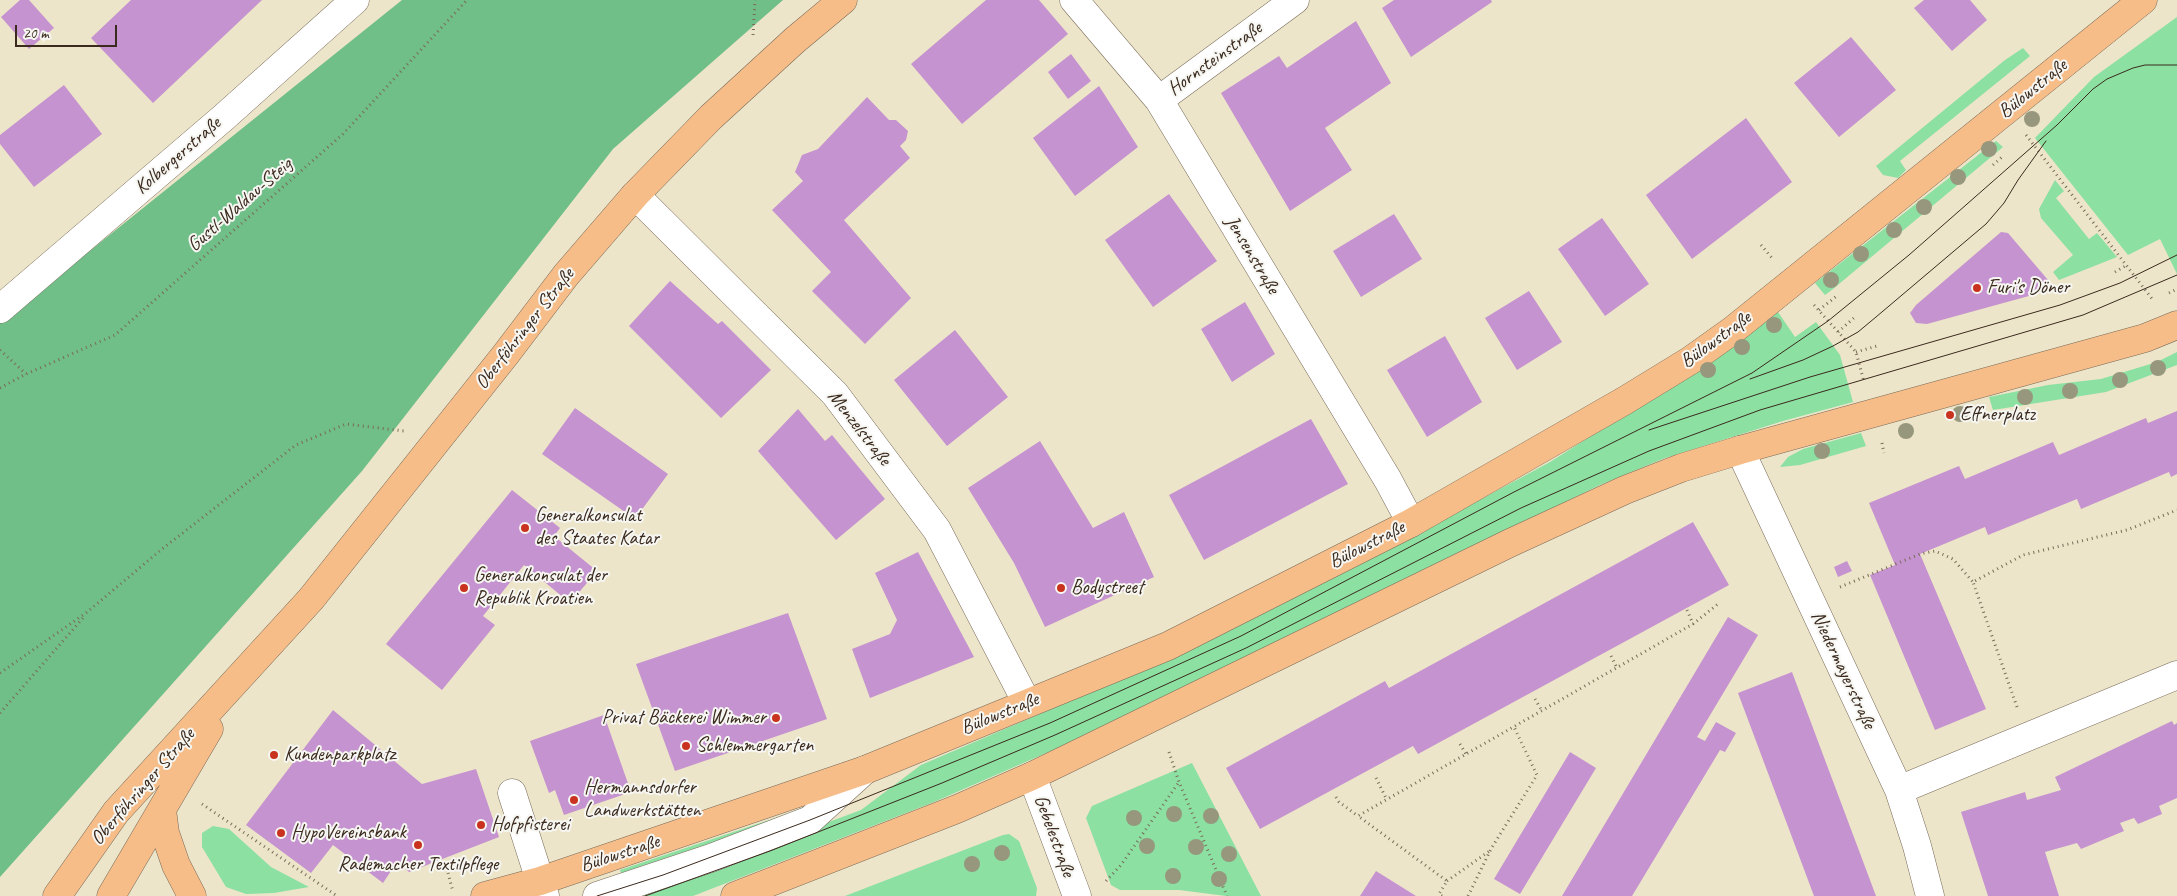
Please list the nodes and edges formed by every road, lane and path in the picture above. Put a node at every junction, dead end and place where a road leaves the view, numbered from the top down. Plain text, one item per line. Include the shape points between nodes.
1 (355, 0) edge
2 (467, 0) edge
3 (755, 0) edge
4 (843, 0) edge
5 (1074, 0) edge
6 (1295, 0) edge
7 (2143, 0) edge
8 (753, 35) dead end
9 (1159, 100) junction
10 (2026, 135) dead end
11 (635, 195) junction
12 (1761, 245) dead end
13 (2127, 266) junction
14 (2115, 272) dead end
15 (1794, 282) junction
16 (1838, 294) dead end
17 (2154, 300) dead end
18 (0, 309) edge
19 (1819, 310) junction
20 (1856, 316) dead end
21 (2177, 325) edge
22 (1838, 332) junction
23 (1877, 346) dead end
24 (0, 350) edge
25 (1856, 352) junction
26 (26, 374) junction
27 (0, 388) edge
28 (1873, 412) junction
29 (408, 431) dead end
30 (1740, 450) junction
31 (1884, 452) dead end
32 (2177, 510) edge
33 (1411, 523) junction
34 (1973, 582) junction
35 (1834, 590) dead end
36 (1718, 604) dead end
37 (1686, 610) dead end
38 (86, 613) junction
39 (1693, 624) junction
40 (1611, 656) dead end
41 (1617, 668) junction
42 (0, 673) edge
43 (2177, 675) edge
44 (235, 684) junction
45 (1535, 700) dead end
46 (1027, 703) junction
47 (1542, 711) junction
48 (0, 713) edge
49 (1514, 727) junction
50 (2028, 736) junction
51 (1460, 744) dead end
52 (1170, 752) dead end
53 (1466, 754) junction
54 (865, 770) junction
55 (1032, 776) junction
56 (1376, 778) dead end
57 (1179, 782) junction
58 (1900, 790) junction
59 (512, 793) dead end
60 (1336, 797) dead end
61 (1387, 800) junction
62 (204, 804) dead end
63 (162, 810) junction
64 (1358, 816) junction
65 (1491, 850) junction
66 (448, 873) dead end
67 (1446, 881) junction
68 (1102, 885) dead end
69 (542, 888) edge
70 (56, 896) edge
71 (111, 896) edge
72 (192, 896) edge
73 (337, 896) edge
74 (455, 896) edge
75 (485, 896) edge
76 (596, 896) edge
77 (735, 896) edge
78 (1077, 896) edge
79 (1227, 896) edge
80 (1442, 896) edge
81 (1468, 896) edge
82 (1930, 896) edge

1 - 18 street, Kolbergerstraße
2 - 26 path, Gustl-Waldau-Steig via 343,134 115,335
3 - 8 path
4 - 11 main road, Oberföhringer Straße via 712,117
5 - 9 street, Jensenstraße
6 - 9 street, Hornsteinstraße
7 - 15 main road, Bülowstraße
9 - 33 street, Jensenstraße
10 - 13 path
11 - 44 main road, Oberföhringer Straße via 566,275 311,599
11 - 46 street, Menzelstraße via 835,394 937,530
12 - 15 path
13 - 14 path
13 - 17 path
15 - 19 path
15 - 33 main road, Bülowstraße via 1691,360
16 - 19 path
19 - 22 path
20 - 22 path
21 - 28 main road via 2144,338
22 - 25 path
23 - 25 path
24 - 26 path
25 - 28 path
26 - 27 path, Gustl-Waldau-Steig
28 - 30 main road
28 - 31 path
29 - 38 path via 346,424 296,444
30 - 55 main road via 1681,468 1616,494
30 - 58 street, Niedermayerstraße
32 - 34 path via 2127,530 2023,555
33 - 46 main road, Bülowstraße via 1168,646
34 - 35 path via 1953,559 1935,551 1920,554
34 - 50 path
36 - 39 path
37 - 39 path
38 - 42 path
38 - 48 path
39 - 41 path
40 - 41 path
41 - 47 path
43 - 50 street
44 - 63 main road, Oberföhringer Straße
44 - 70 main road, Oberföhringer Straße via 116,812
45 - 47 path
46 - 54 main road, Bülowstraße
47 - 49 path
49 - 53 path
49 - 65 path via 1537,775
50 - 58 street
51 - 53 path
52 - 57 path
53 - 61 path
54 - 69 main road, Bülowstraße
54 - 76 street via 810,820 711,858
55 - 77 main road via 957,809
55 - 78 street, Gebelestraße
56 - 61 path
57 - 68 path via 1121,865
57 - 79 path
58 - 82 street, Niedermayerstraße
59 - 69 street
60 - 64 path
61 - 64 path
62 - 73 path
63 - 71 main road, Oberföhringer Straße
63 - 72 main road via 165,833 176,865
64 - 67 path
65 - 67 path
65 - 81 path
66 - 74 path
67 - 80 path via 1439,894
69 - 75 main road, Bülowstraße

